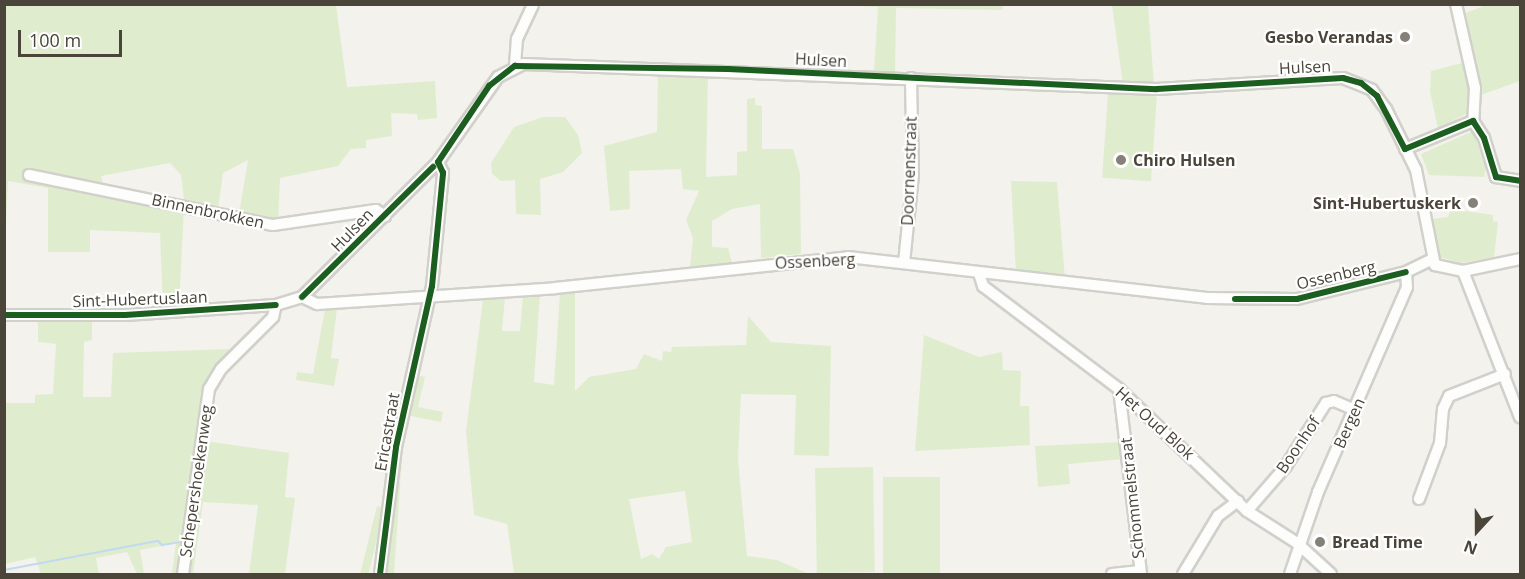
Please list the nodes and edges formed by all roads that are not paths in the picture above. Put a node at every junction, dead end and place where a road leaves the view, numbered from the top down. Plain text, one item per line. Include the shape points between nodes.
1 (533, 4) edge
2 (1456, 4) edge
3 (515, 66) junction
4 (911, 78) junction
5 (1473, 121) junction
6 (1405, 149) junction
7 (438, 162) junction
8 (29, 175) dead end
9 (1521, 182) edge
10 (385, 216) junction
11 (1521, 259) edge
12 (1431, 260) junction
13 (904, 263) junction
14 (1463, 271) junction
15 (1406, 272) junction
16 (979, 273) junction
17 (429, 296) junction
18 (302, 297) junction
19 (276, 305) junction
20 (4, 315) edge
21 (1505, 374) junction
22 (1119, 389) junction
23 (1355, 410) junction
24 (1521, 417) edge
25 (1419, 499) dead end
26 (1238, 501) junction
27 (1247, 511) junction
28 (1300, 548) junction
29 (1140, 573) edge
30 (183, 574) edge
31 (380, 574) edge
32 (1112, 574) edge
33 (1183, 574) edge
34 (1290, 574) edge
35 (1331, 574) edge

1 - 3 street via 517,39
2 - 5 street via 1475,88
3 - 4 street, Hulsen
3 - 7 street, Hulsen via 489,86
4 - 6 street, Hulsen via 1157,89 1343,78 1361,83 1377,96
4 - 13 street, Doornenstraat via 913,175
5 - 6 street
5 - 9 street via 1498,179
6 - 12 street, Hulsen via 1419,181
7 - 10 street, Hulsen
7 - 17 street, Ericastraat via 443,173
8 - 10 street, Binnenbrokken via 273,225 373,210
10 - 18 street, Hulsen
11 - 14 street
12 - 14 street via 1444,269
12 - 15 street, Ossenberg
13 - 16 street, Ossenberg
13 - 17 street, Ossenberg via 848,257 807,259 600,284
14 - 21 street
15 - 16 street, Ossenberg via 1325,294 1268,300
15 - 23 street, Bergen via 1407,287
16 - 22 street, Het Oud Blok via 983,286
17 - 18 street, Ossenberg via 317,304
17 - 31 street, Ericastraat via 396,447
18 - 19 street, Sint-Hubertuslaan
19 - 20 street, Sint-Hubertuslaan via 124,315
19 - 30 street, Schepershoekenweg via 273,317 221,369 209,389
21 - 24 street
21 - 25 street via 1449,396 1443,409 1440,443
22 - 26 street, Het Oud Blok
22 - 29 street, Schommelstraat
23 - 27 street, Boonhof via 1334,401 1326,403 1286,466
23 - 28 street, Bergen
26 - 27 street, Het Oud Blok
26 - 33 street via 1218,516
27 - 28 street, Het Oud Blok
28 - 34 street, Bergen
28 - 35 street, Het Oud Blok
29 - 32 street, Schommelstraat

